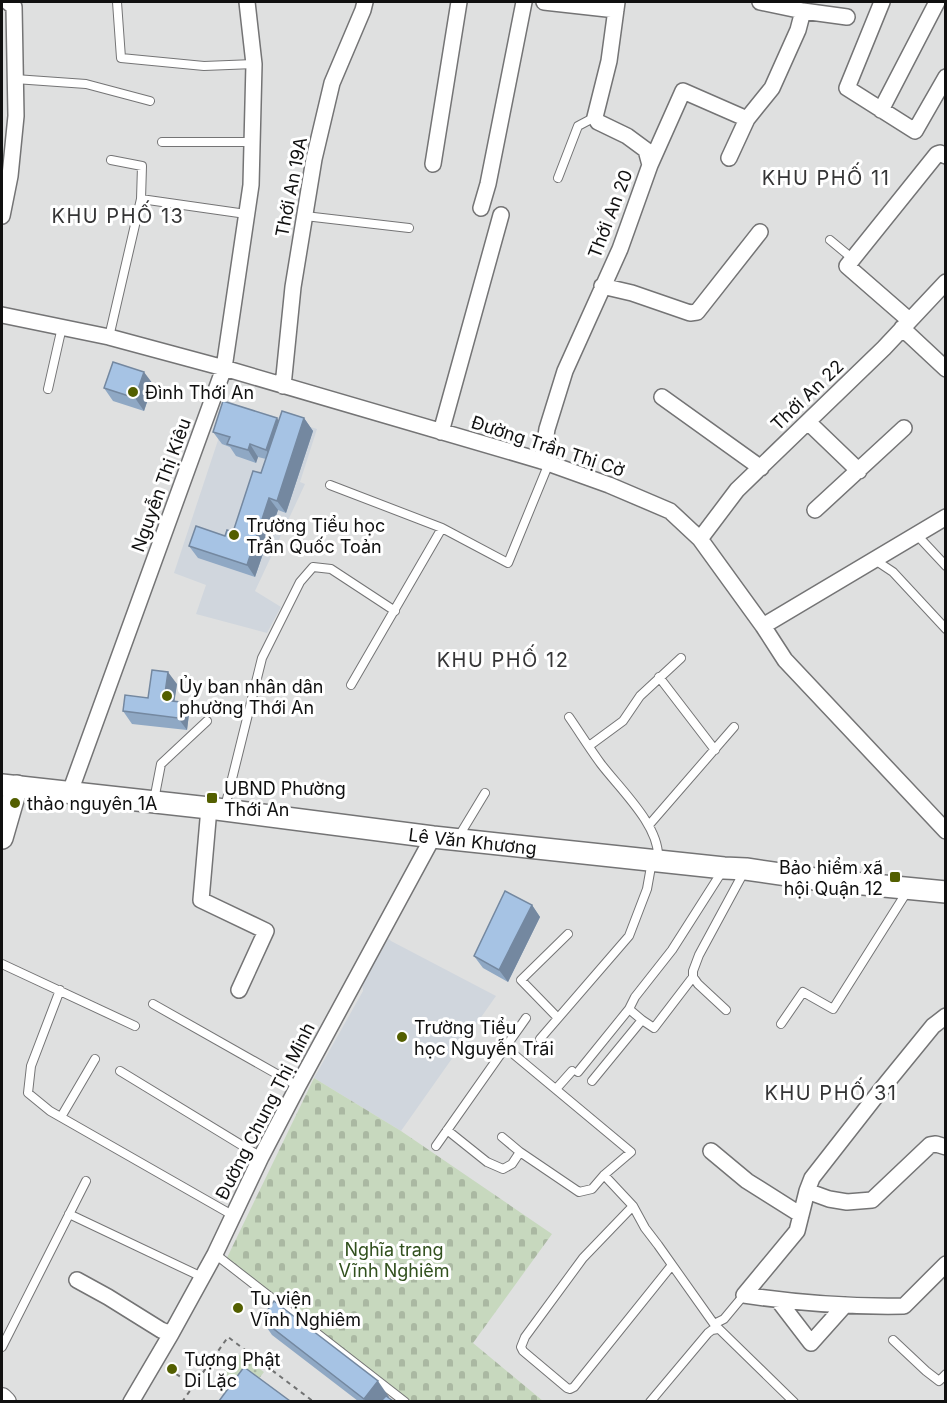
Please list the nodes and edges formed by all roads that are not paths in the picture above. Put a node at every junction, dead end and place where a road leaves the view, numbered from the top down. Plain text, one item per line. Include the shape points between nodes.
1 (8, 2) edge
2 (117, 2) edge
3 (247, 2) edge
4 (365, 2) edge
5 (459, 2) edge
6 (524, 2) edge
7 (544, 2) edge
8 (760, 2) edge
9 (882, 2) edge
10 (937, 2) edge
11 (616, 6) edge
12 (803, 11) junction
13 (847, 16) dead end
14 (254, 64) junction
15 (945, 77) edge
16 (15, 79) junction
17 (940, 98) edge
18 (150, 101) dead end
19 (881, 110) junction
20 (595, 117) junction
21 (747, 119) junction
22 (162, 142) dead end
23 (252, 142) junction
24 (945, 156) edge
25 (729, 158) dead end
26 (111, 160) dead end
27 (433, 164) dead end
28 (650, 165) junction
29 (558, 178) dead end
30 (141, 199) junction
31 (481, 208) dead end
32 (246, 214) junction
33 (501, 215) dead end
34 (2, 216) edge
35 (304, 216) junction
36 (409, 228) dead end
37 (760, 232) dead end
38 (830, 240) dead end
39 (854, 258) junction
40 (945, 282) edge
41 (602, 286) junction
42 (2, 315) edge
43 (905, 324) junction
44 (62, 327) junction
45 (109, 337) junction
46 (224, 368) junction
47 (945, 369) edge
48 (283, 386) junction
49 (48, 389) dead end
50 (662, 397) dead end
51 (808, 422) junction
52 (904, 428) dead end
53 (441, 432) junction
54 (546, 462) junction
55 (760, 468) junction
56 (859, 471) junction
57 (330, 485) dead end
58 (815, 510) dead end
59 (945, 517) edge
60 (442, 528) junction
61 (916, 534) junction
62 (700, 539) junction
63 (874, 559) junction
64 (945, 566) edge
65 (395, 611) junction
66 (763, 626) junction
67 (945, 629) edge
68 (681, 658) dead end
69 (659, 677) junction
70 (351, 685) dead end
71 (570, 717) dead end
72 (207, 721) dead end
73 (734, 727) dead end
74 (589, 746) junction
75 (715, 750) junction
76 (9, 785) edge
77 (70, 792) junction
78 (485, 793) dead end
79 (154, 802) junction
80 (217, 809) junction
81 (649, 825) junction
82 (945, 831) edge
83 (434, 837) junction
84 (2, 838) edge
85 (456, 840) junction
86 (655, 860) junction
87 (724, 868) junction
88 (746, 869) junction
89 (909, 888) junction
90 (945, 892) edge
91 (568, 934) dead end
92 (2, 964) edge
93 (693, 977) junction
94 (60, 990) junction
95 (239, 990) dead end
96 (153, 1004) dead end
97 (629, 1009) junction
98 (726, 1010) dead end
99 (945, 1016) edge
100 (526, 1018) dead end
101 (558, 1018) junction
102 (642, 1020) junction
103 (781, 1024) dead end
104 (135, 1026) dead end
105 (540, 1039) dead end
106 (505, 1047) junction
107 (95, 1059) dead end
108 (120, 1071) dead end
109 (592, 1081) dead end
110 (298, 1086) junction
111 (556, 1089) junction
112 (61, 1117) junction
113 (447, 1130) junction
114 (502, 1137) dead end
115 (436, 1146) dead end
116 (945, 1147) edge
117 (711, 1151) dead end
118 (520, 1152) junction
119 (261, 1158) junction
120 (604, 1175) junction
121 (86, 1181) dead end
122 (807, 1191) junction
123 (633, 1206) junction
124 (69, 1214) junction
125 (801, 1215) junction
126 (234, 1216) junction
127 (215, 1254) junction
128 (945, 1264) edge
129 (672, 1265) junction
130 (202, 1277) junction
131 (77, 1280) dead end
132 (744, 1294) junction
133 (778, 1300) junction
134 (845, 1305) junction
135 (716, 1326) junction
136 (171, 1334) junction
137 (893, 1340) dead end
138 (2, 1347) edge
139 (945, 1374) edge
140 (2, 1398) edge
141 (6, 1401) edge
142 (131, 1401) edge
143 (405, 1401) edge
144 (650, 1401) edge
145 (794, 1401) edge

1 - 16 street via 14,7
2 - 14 lane via 121,58 204,66
3 - 14 street, Nguyễn Thị Kiêu
4 - 35 street, Thới An 19A via 332,83
5 - 27 street
6 - 31 street
7 - 11 street
8 - 12 street
9 - 19 street via 847,88
10 - 19 street
11 - 20 street via 609,61
12 - 13 street
12 - 21 street via 772,88
14 - 23 street, Nguyễn Thị Kiêu
15 - 17 street
16 - 18 lane via 86,84
16 - 34 street via 15,128
17 - 19 street via 915,130
20 - 28 street, Thới An 20 via 646,150
20 - 29 lane via 578,126
21 - 25 street
21 - 28 street via 683,91
22 - 23 lane
23 - 32 street, Nguyễn Thị Kiêu
24 - 39 street via 937,154
26 - 30 lane via 142,166
28 - 41 street, Thới An 20 via 620,249
30 - 32 lane
30 - 45 lane
32 - 46 street, Nguyễn Thị Kiêu
33 - 53 street
35 - 36 lane
35 - 48 street, Thới An 19A
37 - 41 street via 697,312
38 - 39 lane
39 - 43 street via 847,266
40 - 43 street, Thới An 22
41 - 54 street, Thới An 20 via 565,371 547,429
42 - 44 street, Đường Trần Thị Cờ
43 - 47 street
43 - 51 street, Thới An 22
44 - 45 street, Đường Trần Thị Cờ
44 - 49 lane
45 - 46 street, Đường Trần Thị Cờ
46 - 48 street, Đường Trần Thị Cờ
46 - 77 street, Nguyễn Thị Kiêu
48 - 53 street, Đường Trần Thị Cờ
50 - 55 street
51 - 55 street, Thới An 22
51 - 56 street
52 - 56 street
53 - 54 street, Đường Trần Thị Cờ
54 - 60 lane via 508,563
54 - 62 street, Đường Trần Thị Cờ via 670,511
55 - 62 street, Thới An 22 via 737,490
56 - 58 street
57 - 60 lane
59 - 61 street
60 - 65 lane
61 - 63 street
61 - 64 lane
62 - 66 street, Đường Trần Thị Cờ
63 - 66 street
63 - 67 lane via 893,572
65 - 70 lane
65 - 80 lane via 330,569 313,567 306,574 262,658
66 - 82 street, Đường Trần Thị Cờ via 785,660
68 - 69 lane
69 - 74 lane via 623,721
69 - 75 lane
71 - 74 lane
72 - 79 lane via 161,764
73 - 75 lane
74 - 81 lane
75 - 81 lane
76 - 77 main road, Lê Văn Khương
76 - 84 main road
77 - 79 main road, Lê Văn Khương
78 - 85 lane
79 - 80 main road, Lê Văn Khương
80 - 83 main road, Lê Văn Khương
80 - 95 street via 201,900 266,931
81 - 86 lane via 659,851
83 - 85 main road, Lê Văn Khương
83 - 110 street, Đường Chung Thị Minh
85 - 86 main road, Lê Văn Khương
86 - 87 main road, Lê Văn Khương
86 - 101 lane via 629,936
87 - 88 main road, Lê Văn Khương
87 - 97 lane
88 - 89 main road, Lê Văn Khương
88 - 93 lane via 694,966
89 - 90 main road, Lê Văn Khương
89 - 103 lane via 833,1009 803,992
91 - 101 lane via 521,980
92 - 94 lane
93 - 98 lane
93 - 102 lane via 654,1028
94 - 104 lane
94 - 112 lane via 31,1066 28,1094
96 - 110 lane
97 - 102 lane
97 - 111 lane
99 - 122 street via 880,1090 812,1178
100 - 106 lane
101 - 105 lane
102 - 109 lane
106 - 111 lane
106 - 113 lane
107 - 112 lane
108 - 119 lane
110 - 119 street, Đường Chung Thị Minh
111 - 120 lane via 631,1152
112 - 126 lane
113 - 115 lane
113 - 118 lane via 487,1162 503,1169
114 - 118 lane
116 - 122 street via 930,1145 872,1200 847,1202
117 - 125 street
118 - 120 lane via 579,1192 592,1189
119 - 126 street, Đường Chung Thị Minh
120 - 123 lane
121 - 124 lane
122 - 125 street
123 - 129 lane
123 - 129 lane via 583,1258 525,1336 523,1351 567,1388 574,1387
124 - 130 lane
124 - 138 lane
125 - 132 street via 797,1231
126 - 127 street, Đường Chung Thị Minh
127 - 130 street, Đường Chung Thị Minh
127 - 143 lane
128 - 134 street via 904,1306
129 - 135 lane
130 - 136 street, Đường Chung Thị Minh
131 - 136 street
132 - 133 street
132 - 135 lane
133 - 134 street
133 - 134 street via 811,1343
135 - 144 lane
135 - 145 lane
136 - 142 street, Đường Chung Thị Minh
137 - 139 lane via 939,1381
140 - 141 street

